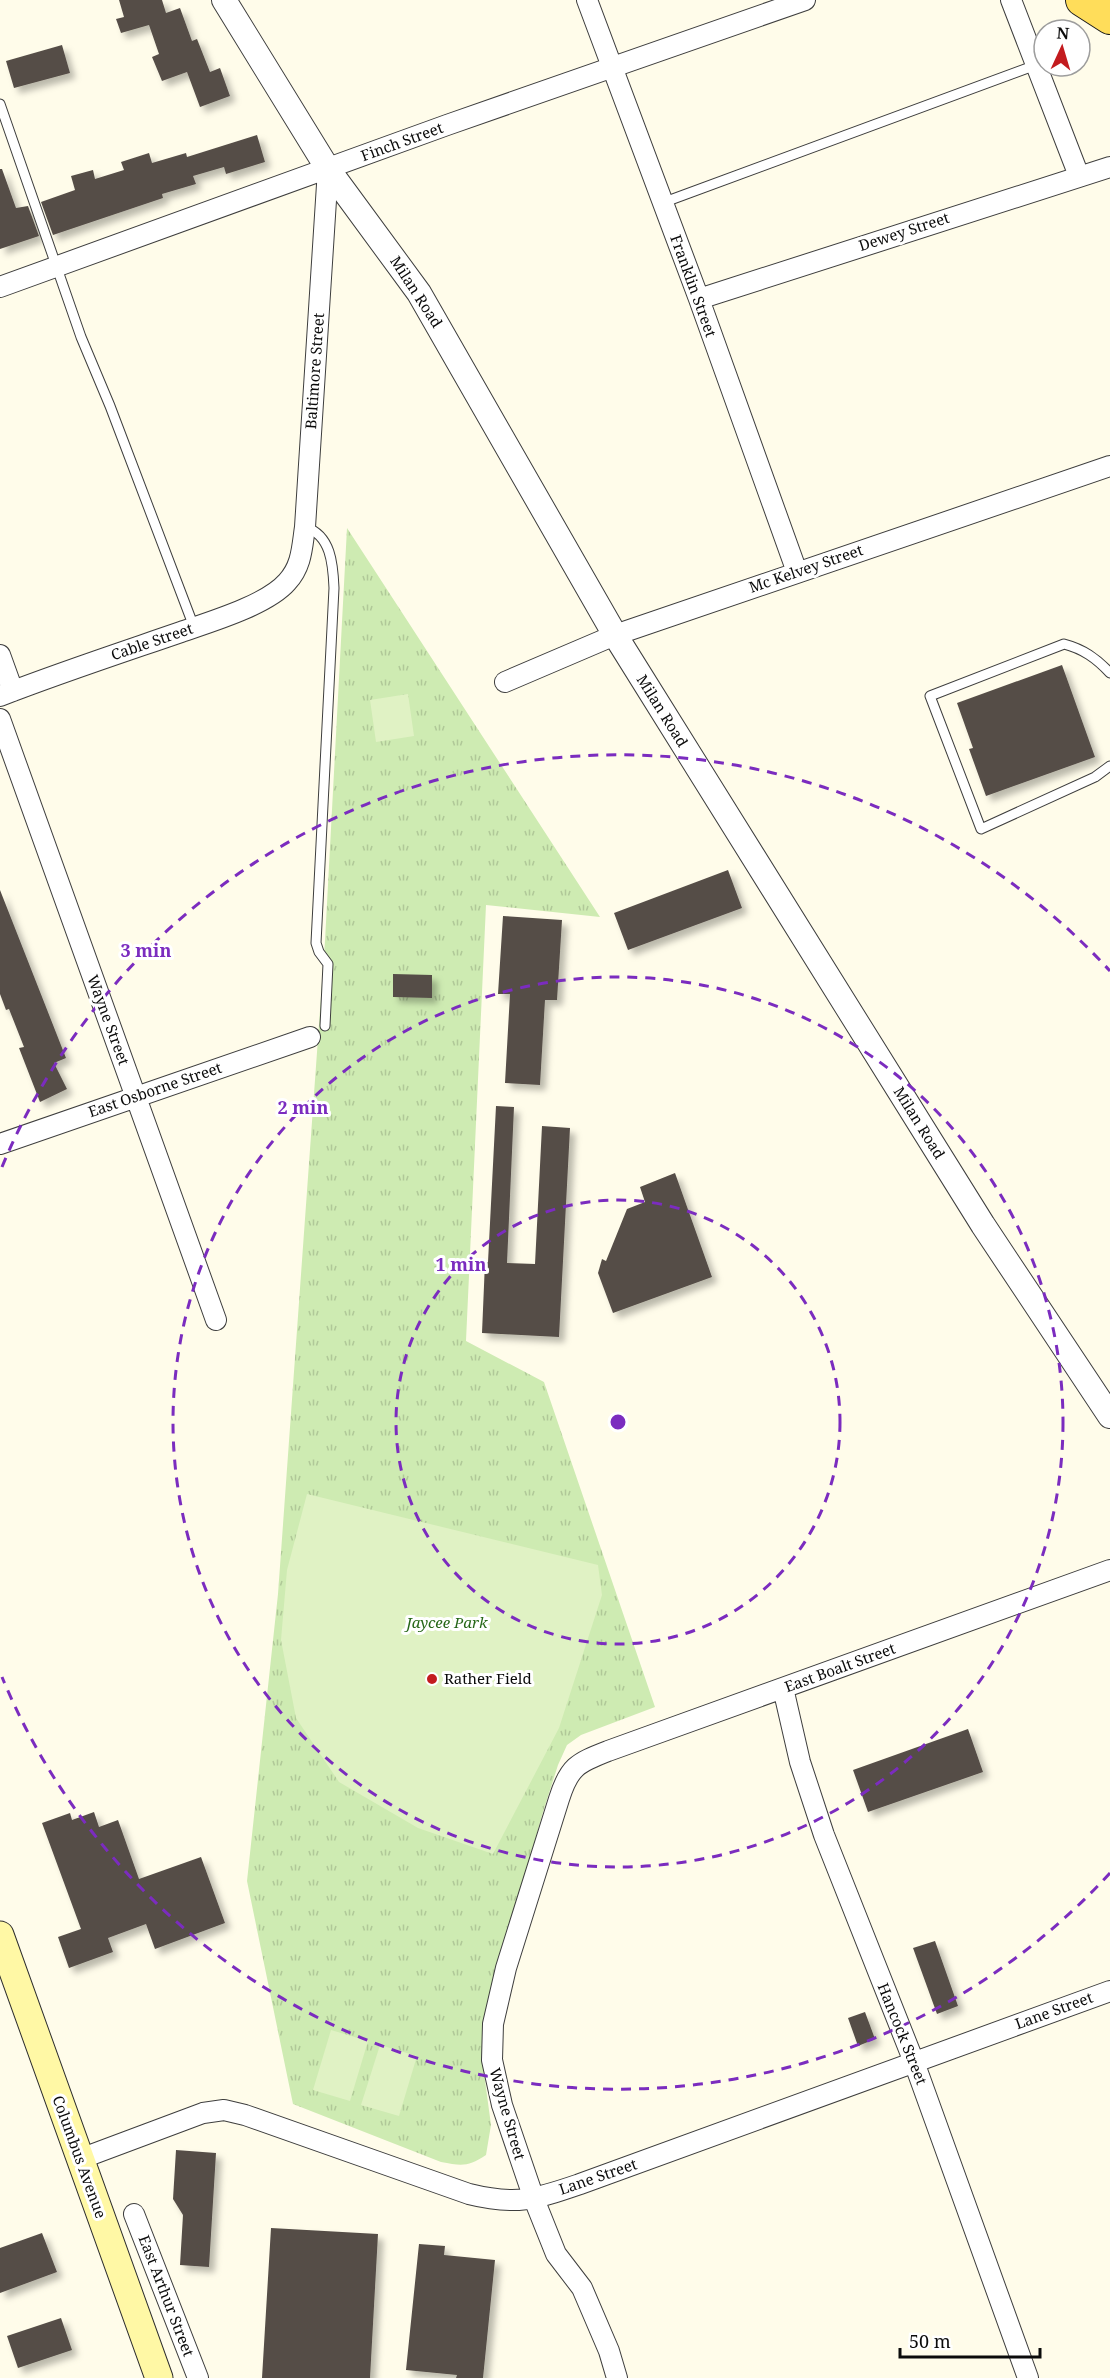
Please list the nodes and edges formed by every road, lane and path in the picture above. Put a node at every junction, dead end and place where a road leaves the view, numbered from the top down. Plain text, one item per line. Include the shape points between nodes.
1 (224, 0) edge
2 (587, 0) edge
3 (805, 0) edge
4 (1011, 0) edge
5 (1082, 0) edge
6 (1110, 18) edge
7 (1032, 55) edge
8 (1032, 66) edge
9 (611, 67) junction
10 (1041, 78) edge
11 (0, 104) edge
12 (1110, 167) edge
13 (328, 169) junction
14 (1079, 176) junction
15 (662, 203) junction
16 (56, 266) junction
17 (0, 287) edge
18 (699, 299) junction
19 (1110, 466) edge
20 (305, 527) junction
21 (295, 572) joint
22 (797, 572) junction
23 (194, 627) junction
24 (615, 635) junction
25 (0, 655) edge
26 (1110, 673) edge
27 (505, 682) dead end
28 (7, 694) edge
29 (0, 719) edge
30 (1110, 765) edge
31 (317, 1032) joint
32 (135, 1097) junction
33 (0, 1144) edge
34 (216, 1320) dead end
35 (1110, 1416) edge
36 (1110, 1569) edge
37 (783, 1688) junction
38 (572, 1769) joint
39 (0, 1935) edge
40 (5, 1967) edge
41 (1110, 1991) edge
42 (914, 2062) junction
43 (80, 2159) junction
44 (534, 2199) junction
45 (134, 2214) dead end
46 (159, 2378) edge
47 (198, 2378) edge
48 (617, 2378) edge
49 (1028, 2378) edge

1 - 13 street, Milan Road
2 - 9 street, Franklin Street
3 - 9 street, Finch Street
4 - 7 street
5 - 6 main road
8 - 15 lane
9 - 13 street, Finch Street
9 - 15 street, Franklin Street
10 - 14 street
11 - 16 lane
12 - 14 street, Dewey Street
13 - 16 street, Finch Street
13 - 20 street, Baltimore Street
13 - 24 street, Milan Road via 419,292
14 - 18 street, Dewey Street
15 - 18 street, Franklin Street
16 - 17 street, Finch Street
16 - 23 lane
18 - 22 street, Franklin Street
19 - 22 street, Mc Kelvey Street
20 - 21 street, Baltimore Street
20 - 31 lane via 315,530 327,546 334,588 316,943 328,970
21 - 23 street, Cable Street via 277,591 239,611
22 - 24 street, Mc Kelvey Street
23 - 28 street, Cable Street
24 - 27 street, Mc Kelvey Street
24 - 35 street, Milan Road via 983,1226
25 - 28 street
26 - 30 lane via 1078,647 1064,644 930,696 981,829 1095,777
29 - 32 street, Wayne Street
31 - 32 street, East Osborne Street
32 - 33 street, East Osborne Street
32 - 34 street, Wayne Street
36 - 37 street, East Boalt Street
37 - 38 street, East Boalt Street via 608,1751
37 - 42 street, Hancock Street via 800,1762 824,1835
38 - 44 street, Wayne Street via 558,1799 492,2031 497,2088
39 - 40 main road, Columbus Avenue
40 - 43 main road, Columbus Avenue
41 - 42 street, Lane Street
42 - 44 street, Lane Street
42 - 49 street, Hancock Street
43 - 44 street, Lane Street via 202,2113 224,2110 469,2194 501,2200
43 - 46 main road, Columbus Avenue
44 - 48 street, Wayne Street via 556,2254 582,2288
45 - 47 street, East Arthur Street

